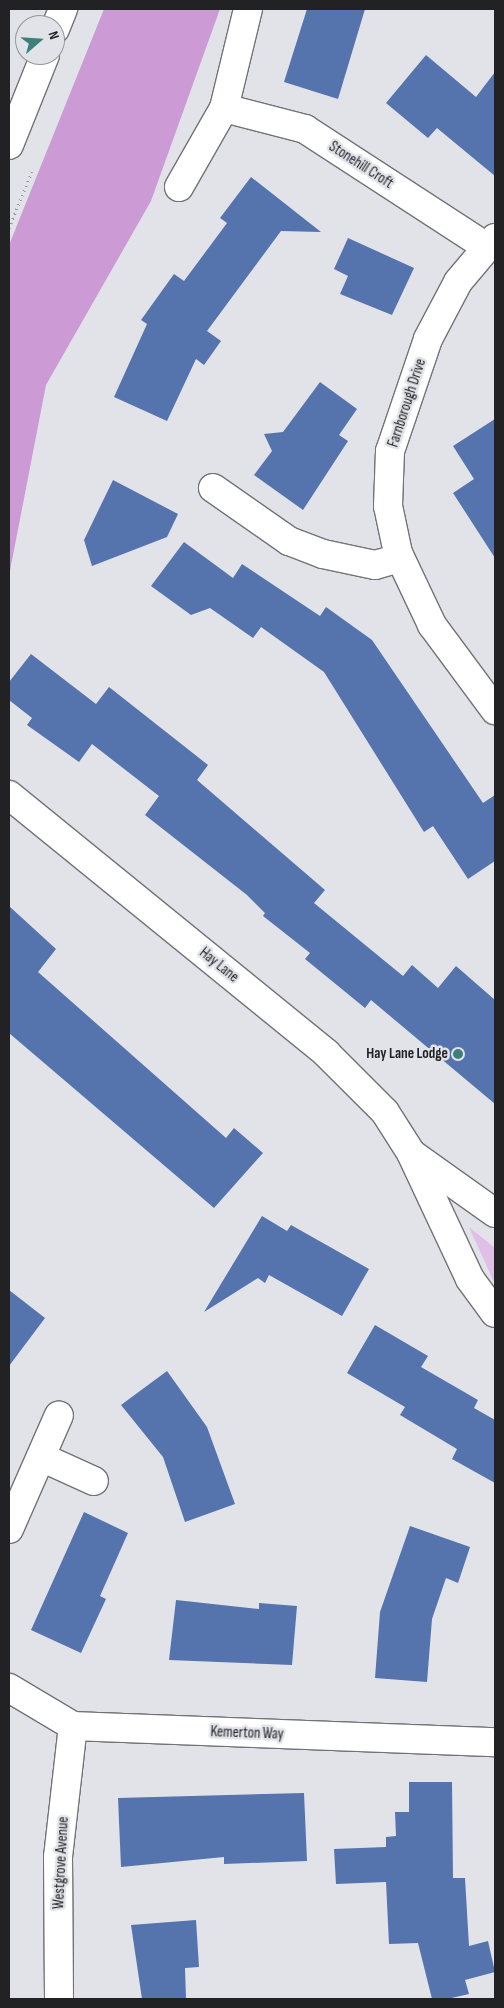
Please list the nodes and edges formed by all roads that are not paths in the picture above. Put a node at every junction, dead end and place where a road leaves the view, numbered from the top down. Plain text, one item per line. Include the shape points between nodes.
1 (248, 9) edge
2 (40, 65) edge
3 (224, 108) junction
4 (9, 145) edge
5 (178, 187) dead end
6 (491, 242) edge
7 (213, 488) dead end
8 (400, 558) junction
9 (495, 710) edge
10 (9, 795) edge
11 (411, 1153) junction
12 (495, 1213) edge
13 (495, 1313) edge
14 (59, 1415) dead end
15 (41, 1457) junction
16 (94, 1481) dead end
17 (9, 1529) edge
18 (9, 1688) edge
19 (73, 1726) junction
20 (495, 1742) edge
21 (59, 1999) edge

1 - 3 main road
2 - 4 main road
3 - 5 main road
3 - 6 main road, Stonehill Croft via 305,129
6 - 8 main road, Farnborough Drive via 458,282 428,339 399,418 390,451 388,506
7 - 8 main road via 290,541 323,554 376,565
8 - 9 main road, Farnborough Drive via 432,625
10 - 11 main road, Hay Lane via 326,1053 386,1112
11 - 12 main road, Hay Lane
11 - 13 main road, Hay Lane via 470,1279
14 - 15 main road
15 - 16 main road
15 - 17 main road
18 - 19 main road, Kemerton Way
19 - 20 main road, Kemerton Way
19 - 21 main road, Westgrove Avenue via 58,1857

